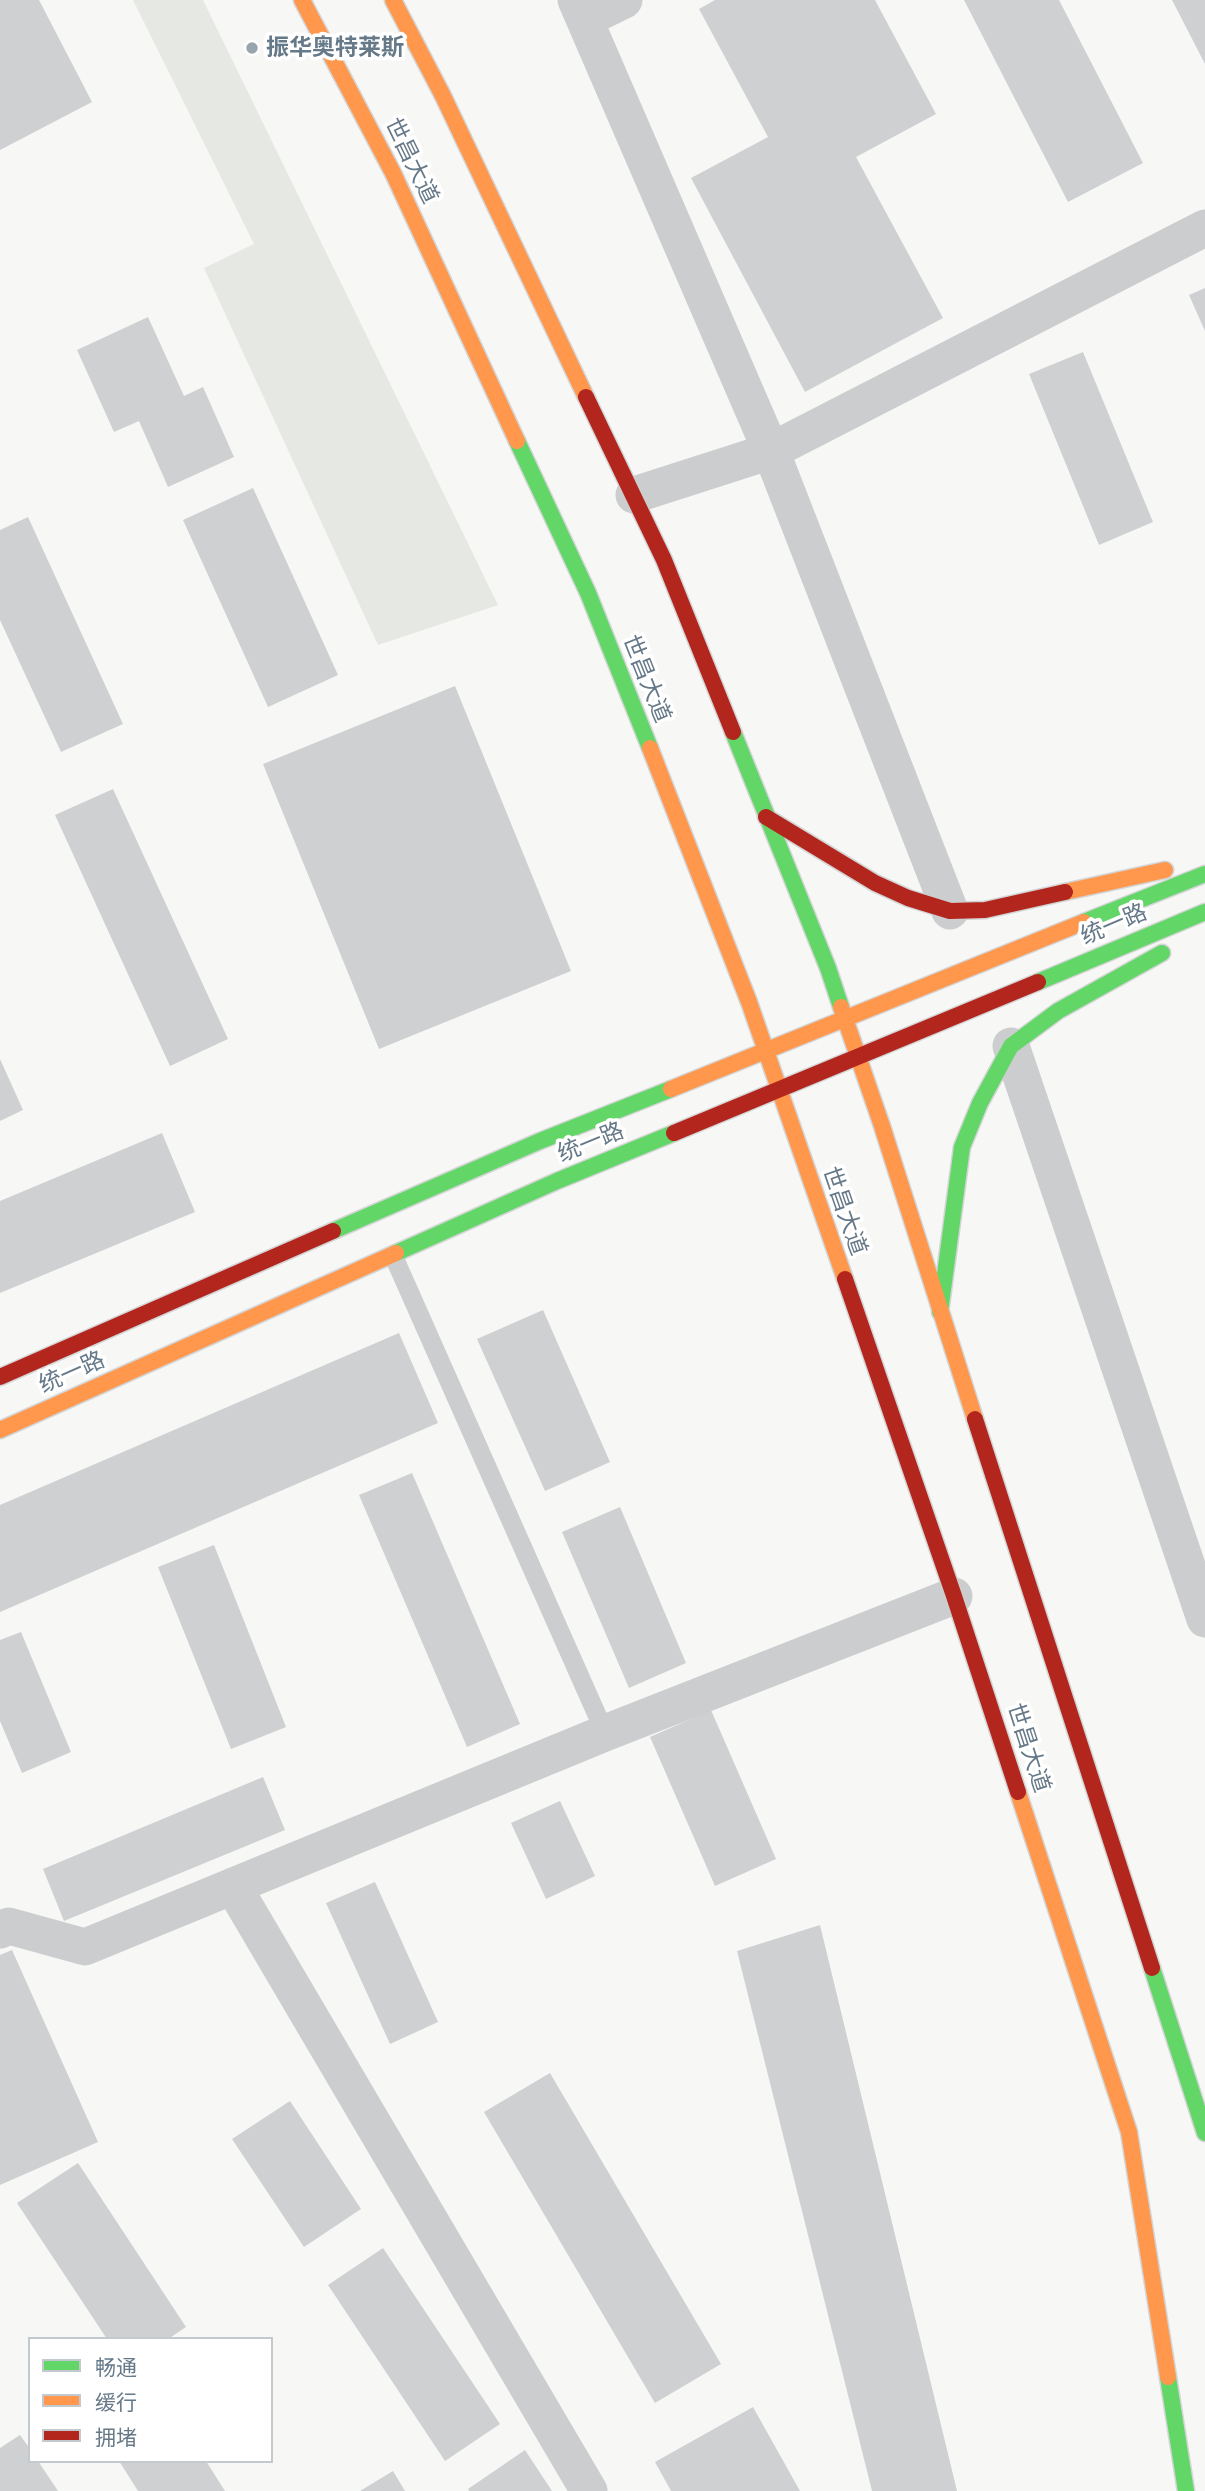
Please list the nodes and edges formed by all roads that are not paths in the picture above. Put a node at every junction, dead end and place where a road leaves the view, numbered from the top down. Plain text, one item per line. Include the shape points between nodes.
1 (302, 0) edge
2 (393, 0) edge
3 (624, 0) edge
4 (581, 10) edge
5 (1205, 228) edge
6 (771, 451) junction
7 (634, 495) junction
8 (766, 817) junction
9 (1205, 866) edge
10 (1205, 874) edge
11 (950, 911) junction
12 (1205, 912) edge
13 (1205, 923) edge
14 (1190, 935) dead end
15 (1171, 947) dead end
16 (845, 1018) junction
17 (1011, 1046) junction
18 (765, 1050) junction
19 (858, 1058) junction
20 (779, 1091) junction
21 (393, 1255) junction
22 (940, 1312) junction
23 (0, 1377) edge
24 (0, 1430) edge
25 (954, 1596) junction
26 (1205, 1619) edge
27 (605, 1733) junction
28 (233, 1886) junction
29 (0, 1930) edge
30 (1205, 2133) edge
31 (589, 2491) edge
32 (1186, 2491) edge

1 - 18 main road, 世昌大道 via 393,173 587,593
2 - 7 main road
3 - 4 street
4 - 6 street
5 - 6 street
6 - 7 street
6 - 11 street
7 - 8 main road
8 - 11 main road via 875,883
8 - 16 main road
9 - 11 main road via 1158,871 985,910
10 - 16 main road, 统一路
12 - 19 main road, 统一路
13 - 14 main road
15 - 17 main road via 1058,1011
16 - 18 main road, 统一路
16 - 19 main road
17 - 22 main road via 962,1147
17 - 26 street
18 - 20 main road, 世昌大道
18 - 23 main road, 统一路 via 540,1141
19 - 20 main road, 统一路
19 - 22 main road
20 - 21 main road, 统一路 via 557,1181
20 - 25 main road, 世昌大道
21 - 24 main road, 统一路
21 - 27 lane
22 - 30 main road
25 - 27 street
25 - 32 main road, 世昌大道 via 1129,2132
27 - 28 street
28 - 29 street via 85,1947 9,1926
28 - 31 street

